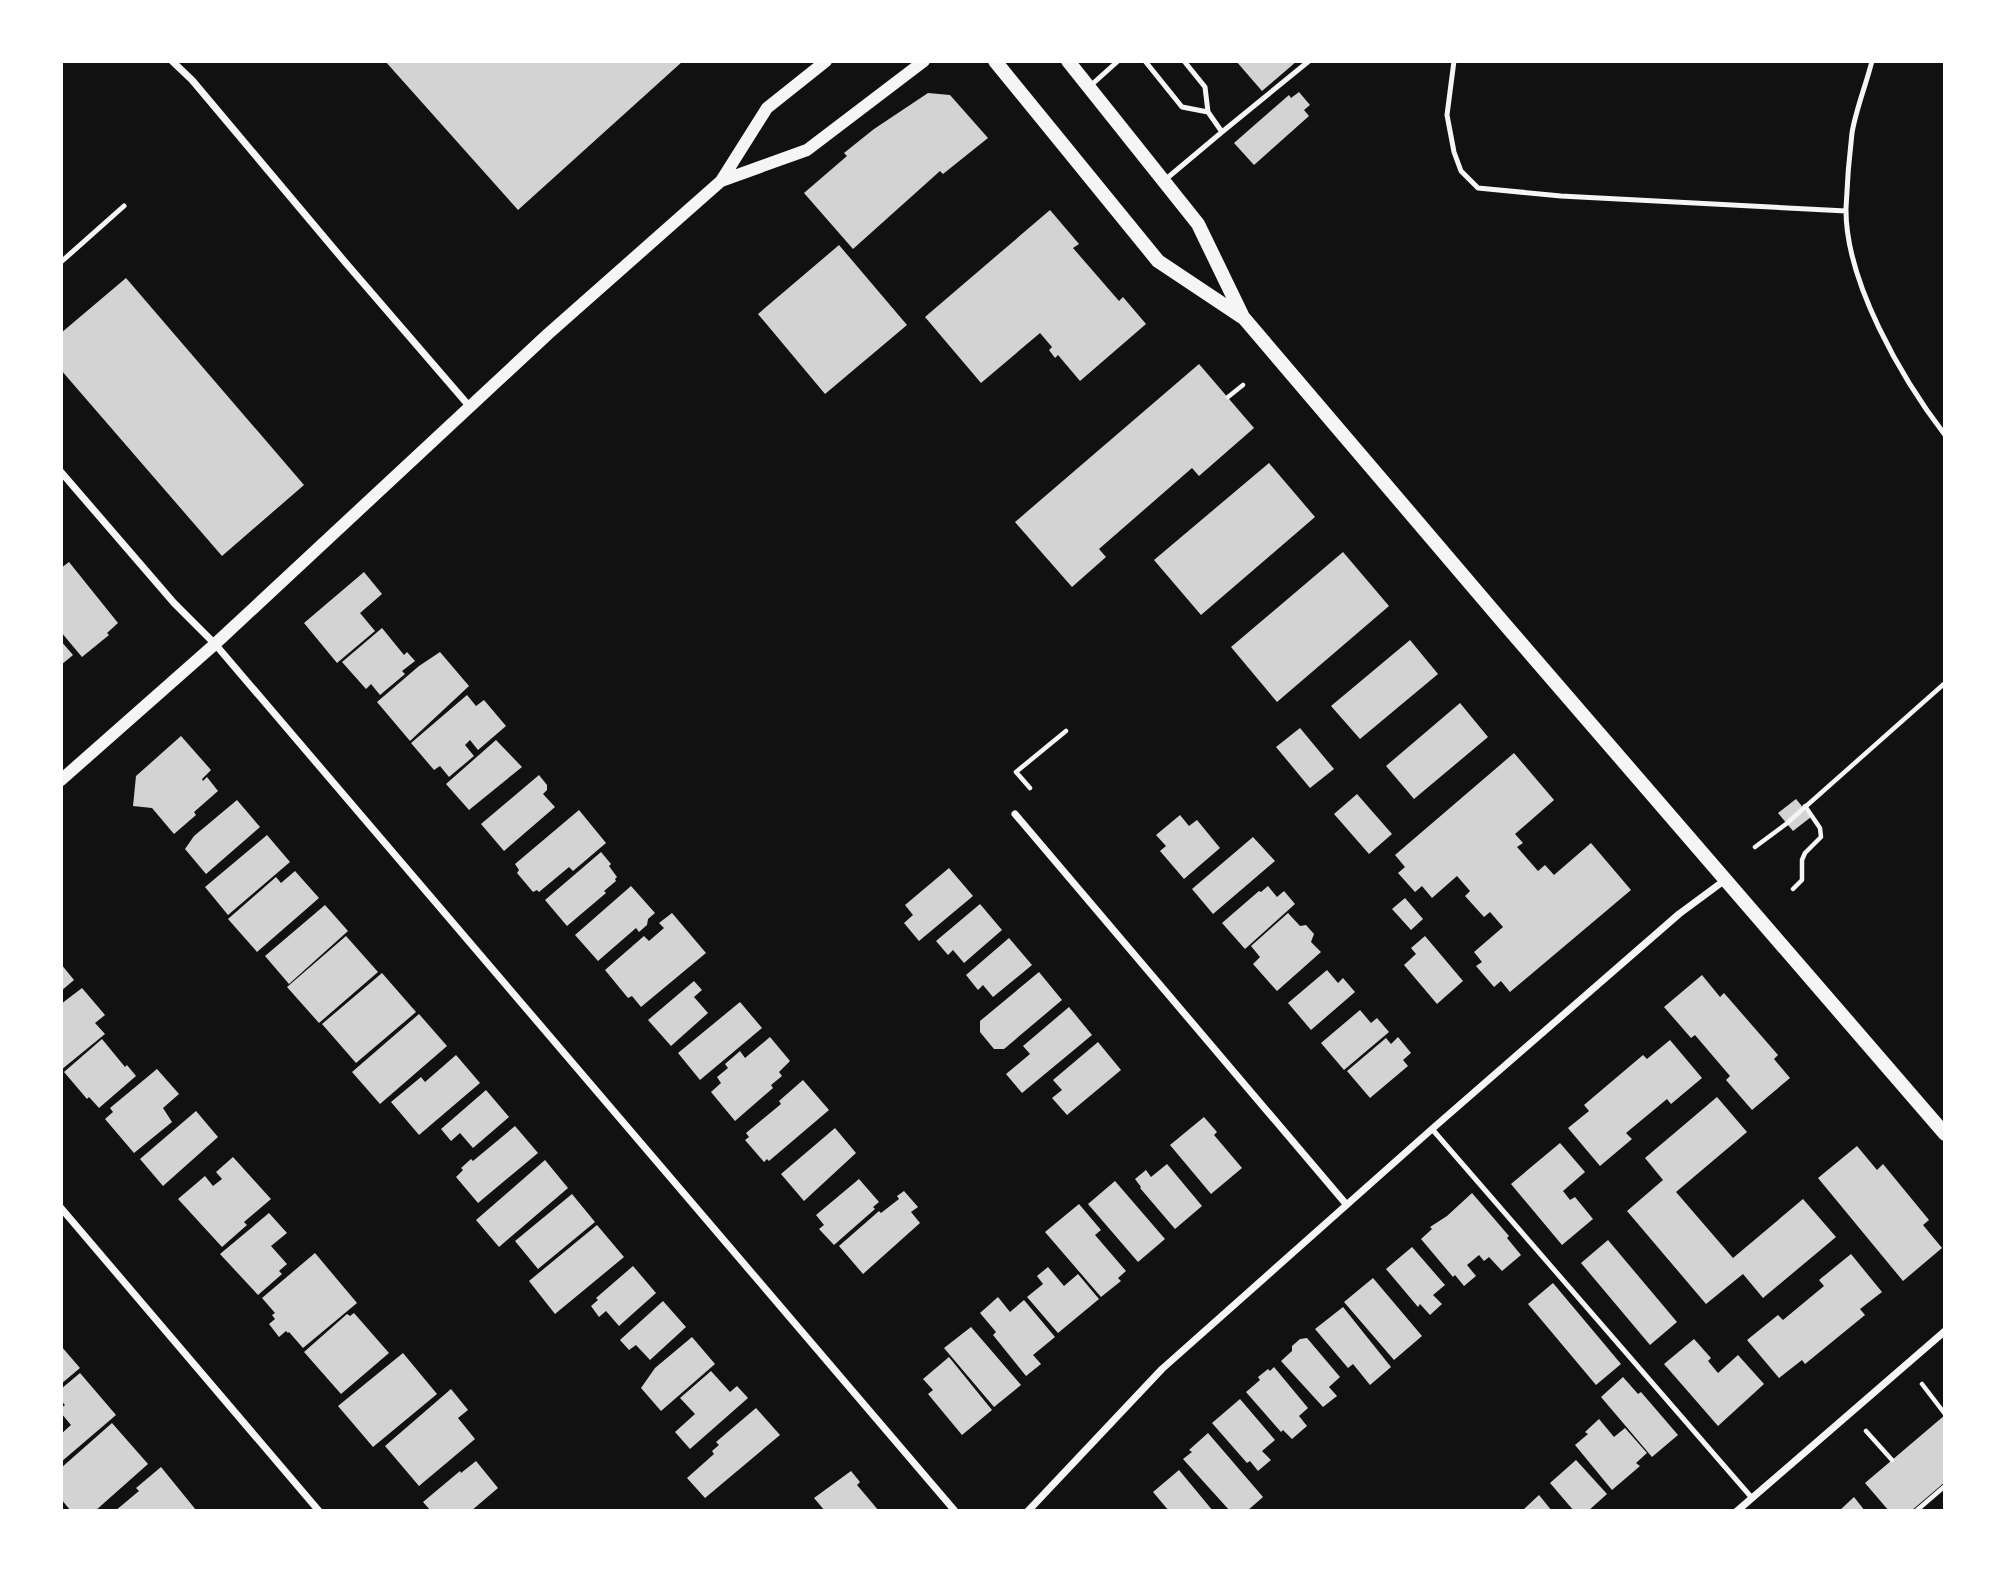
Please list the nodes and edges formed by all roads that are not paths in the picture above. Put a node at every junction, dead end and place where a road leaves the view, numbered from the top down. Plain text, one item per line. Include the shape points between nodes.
1 (172, 61) edge
2 (826, 61) edge
3 (924, 61) edge
4 (995, 61) edge
5 (1068, 61) edge
6 (1118, 61) edge
7 (1145, 61) edge
8 (1184, 61) edge
9 (1309, 61) edge
10 (1454, 61) edge
11 (1872, 61) edge
12 (1089, 88) junction
13 (1208, 112) junction
14 (1222, 132) junction
15 (721, 181) junction
16 (1163, 181) junction
17 (124, 206) dead end
18 (1846, 211) junction
19 (61, 262) edge
20 (1243, 317) junction
21 (470, 407) junction
22 (1945, 435) edge
23 (61, 472) edge
24 (215, 644) junction
25 (61, 780) edge
26 (1015, 814) dead end
27 (1726, 879) junction
28 (1432, 1129) junction
29 (1945, 1134) edge
30 (1346, 1204) junction
31 (61, 1208) edge
32 (1945, 1331) edge
33 (1752, 1498) junction
34 (319, 1511) edge
35 (955, 1511) edge
36 (1028, 1511) edge
37 (1737, 1511) edge

1 - 21 street
2 - 15 street via 766,108
3 - 15 street via 807,150
4 - 20 main road via 1158,261
5 - 12 main road
6 - 12 lane
7 - 13 lane via 1182,107
8 - 13 lane via 1206,86
9 - 14 lane
10 - 18 lane via 1447,115 1461,171 1478,188
11 - 18 lane via 1852,132
12 - 16 main road
13 - 14 lane
14 - 16 lane
15 - 21 street
16 - 20 main road via 1198,224
17 - 19 lane
18 - 22 lane via 1853,261 1882,335
20 - 27 main road
21 - 24 street
23 - 24 street
24 - 25 street
24 - 35 street
26 - 30 street
27 - 28 street via 1679,914
27 - 29 main road
28 - 30 street
28 - 33 lane
30 - 36 street via 1162,1369
31 - 34 street
32 - 33 street
33 - 37 street

